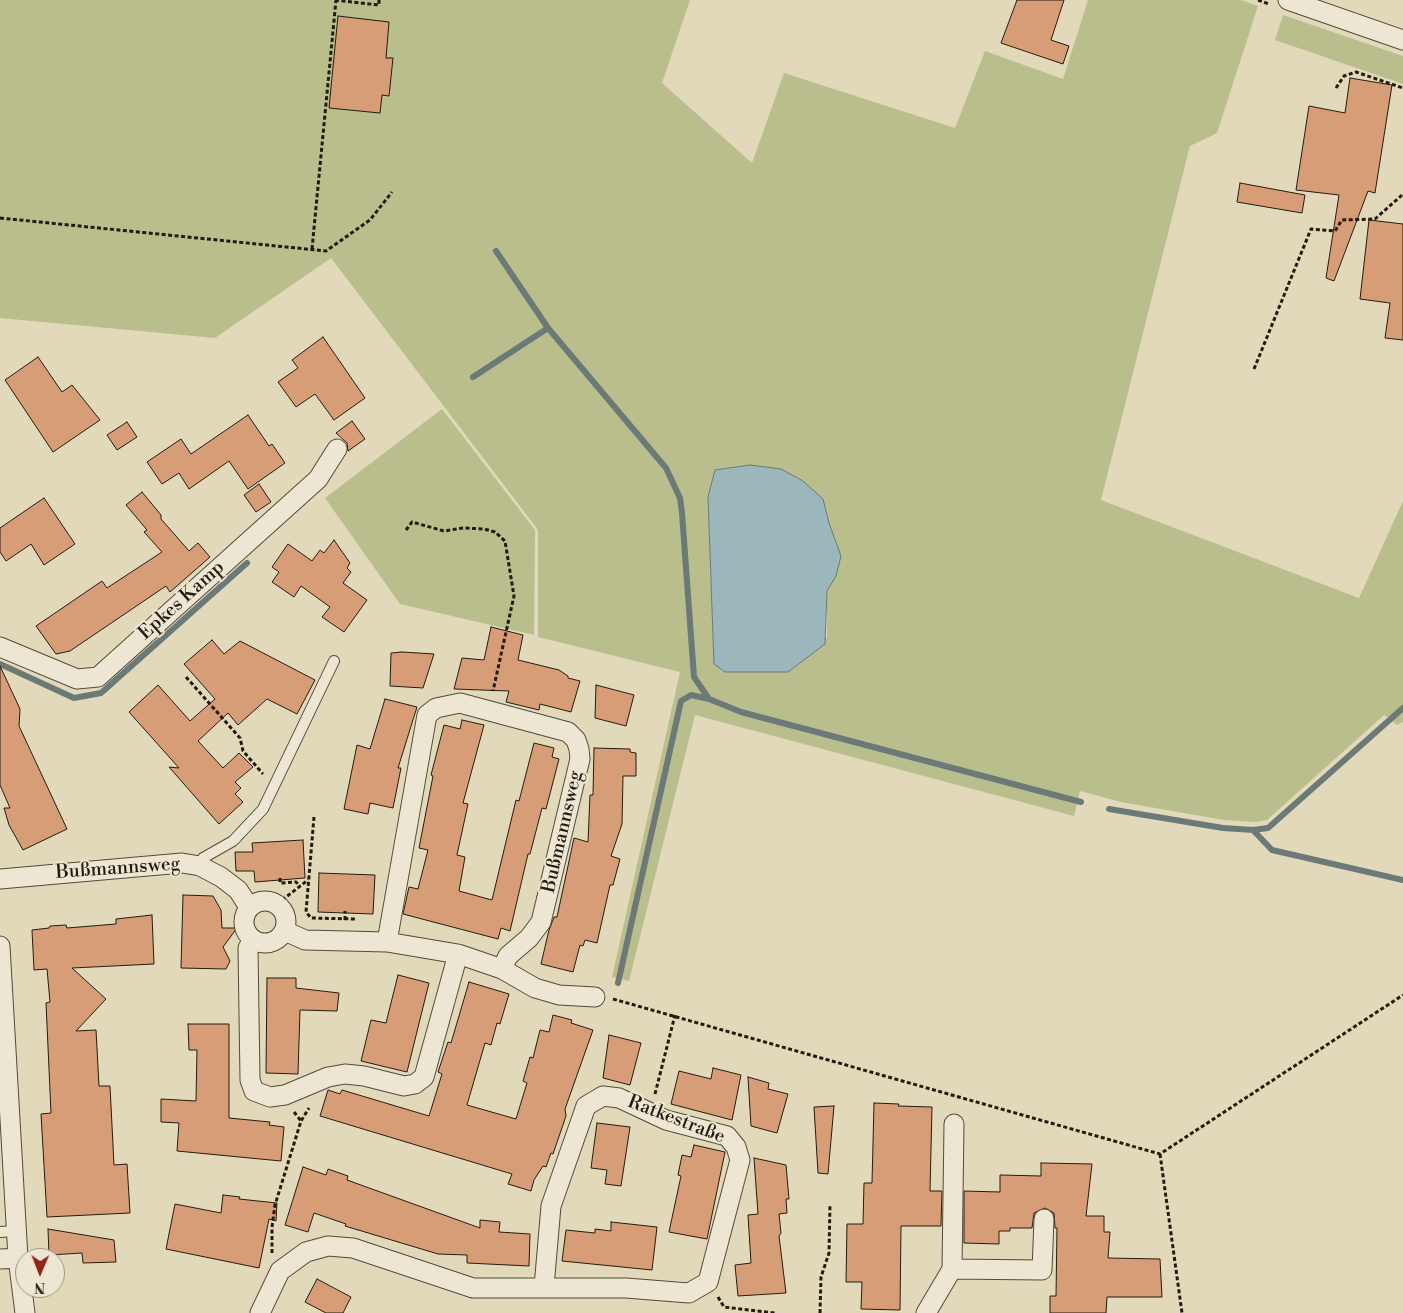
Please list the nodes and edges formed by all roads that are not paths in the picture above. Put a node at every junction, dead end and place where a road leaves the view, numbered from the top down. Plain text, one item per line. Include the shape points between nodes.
1 (1288, 0) edge
2 (1403, 40) edge
3 (337, 449) dead end
4 (0, 648) edge
5 (334, 661) dead end
6 (200, 866) junction
7 (0, 879) edge
8 (249, 907) junction
9 (285, 931) junction
10 (253, 940) junction
11 (387, 942) junction
12 (0, 946) edge
13 (458, 954) junction
14 (502, 969) junction
15 (595, 997) road end
16 (954, 1124) dead end
17 (1044, 1219) dead end
18 (8, 1232) edge
19 (9, 1259) edge
20 (952, 1269) junction
21 (544, 1287) junction
22 (25, 1313) edge
23 (260, 1313) edge
24 (926, 1313) edge

1 - 2 street
3 - 4 street, Epkes Kamp via 318,479 98,677 77,679
5 - 6 lane via 263,809 233,840 203,858
6 - 7 street, Bußmannsweg via 182,863
6 - 8 street, Bußmannsweg via 238,890
8 - 9 street via 262,900 277,904 286,916
8 - 10 street via 244,925
9 - 10 street via 277,940 265,944
9 - 11 street via 304,940
10 - 13 street via 248,948 250,1080 254,1091 270,1097 345,1074 404,1086 415,1084 424,1076
11 - 13 street
11 - 14 street, Bußmannsweg via 428,715 436,708 460,702 568,732 576,740 580,759 541,922 529,938 508,956
12 - 18 street
13 - 14 street
14 - 15 street via 535,988 559,995
16 - 20 street
17 - 20 street via 1042,1270
18 - 19 street
19 - 22 street
20 - 24 street
21 - 21 street, Ratkestraße via 689,1293 708,1282 740,1160 736,1147 727,1136 650,1114 619,1098 603,1096 586,1106 551,1206
21 - 23 street via 473,1288 353,1248 328,1246 306,1252 280,1271

